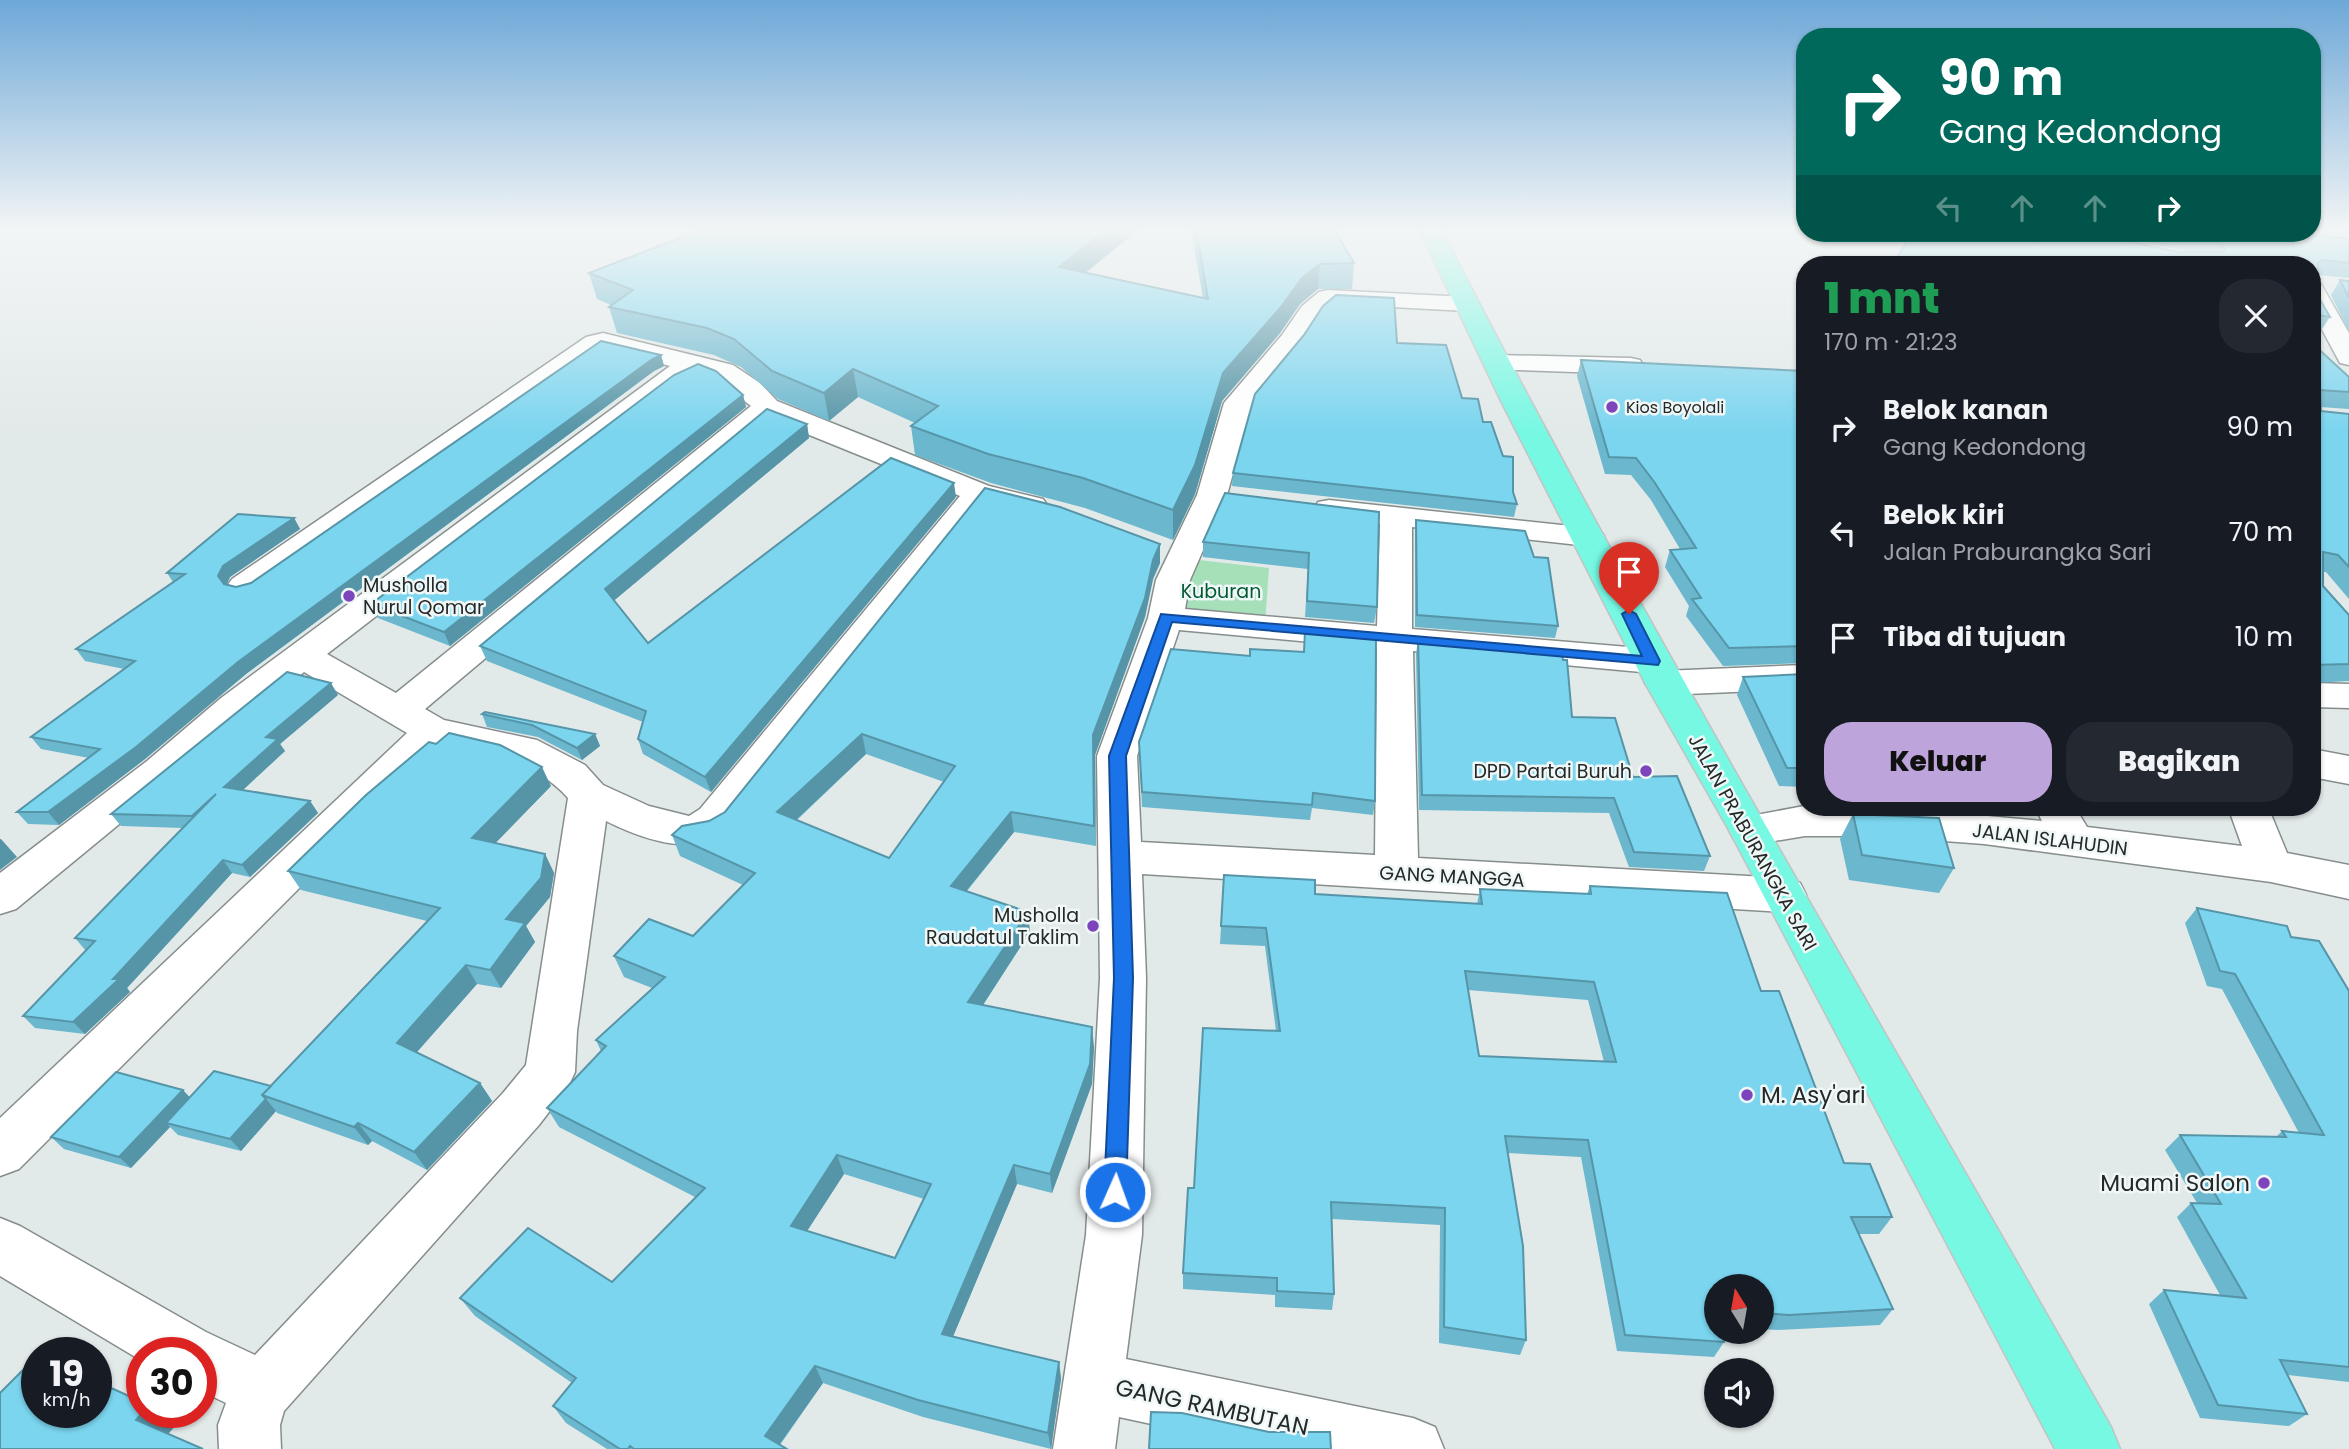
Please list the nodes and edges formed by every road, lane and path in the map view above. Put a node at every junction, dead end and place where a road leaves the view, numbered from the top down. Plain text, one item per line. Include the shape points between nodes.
1 (1463, 297) edge
2 (2324, 297) edge
3 (1467, 304) junction
4 (2346, 348) edge
5 (1497, 363) junction
6 (704, 364) junction
7 (1656, 367) edge
8 (767, 407) junction
9 (979, 493) junction
10 (1298, 505) edge
11 (1060, 513) edge
12 (1396, 518) junction
13 (1588, 536) junction
14 (244, 586) edge
15 (1166, 618) junction
16 (1395, 636) junction
17 (303, 656) junction
18 (1658, 672) junction
19 (1796, 677) edge
20 (2321, 695) edge
21 (2349, 696) edge
22 (416, 721) junction
23 (2321, 765) edge
24 (2349, 770) edge
25 (589, 795) junction
26 (2252, 816) edge
27 (2065, 824) edge
28 (1749, 830) junction
29 (1120, 858) junction
30 (2271, 866) junction
31 (1397, 872) junction
32 (2349, 882) edge
33 (1784, 895) junction
34 (0, 897) edge
35 (0, 1152) edge
36 (0, 1245) edge
37 (158, 1337) edge
38 (217, 1368) edge
39 (1094, 1381) junction
40 (263, 1390) junction
41 (250, 1449) edge
42 (1084, 1449) edge
43 (1413, 1449) edge
44 (2089, 1449) edge

1 - 3 main road, JALAN PRABURANGKA SARI
2 - 4 street
3 - 5 main road, JALAN PRABURANGKA SARI
3 - 15 street via 1328,297 1311,311 1238,403 1224,497 1172,553
5 - 7 street
5 - 13 main road, JALAN PRABURANGKA SARI
6 - 8 street via 733,377
6 - 14 street via 612,342 595,343
6 - 17 street via 671,375
8 - 9 street
8 - 22 street
9 - 11 street
9 - 25 street via 709,825 695,831 664,828
10 - 12 street
12 - 13 street
12 - 16 street
13 - 18 main road, JALAN PRABURANGKA SARI
15 - 16 street
15 - 29 street via 1117,756
16 - 18 street
16 - 31 street
17 - 22 street
17 - 34 street
18 - 19 street
18 - 28 main road, JALAN PRABURANGKA SARI
20 - 21 street
22 - 25 street via 523,750 571,775
22 - 35 street
23 - 24 street
25 - 40 street via 550,1073
26 - 30 street
27 - 28 street, JALAN ISLAHUDIN via 1984,829 1805,821
27 - 30 street, JALAN ISLAHUDIN
28 - 33 main road, JALAN PRABURANGKA SARI
29 - 31 street, GANG MANGGA
29 - 39 street via 1124,978 1114,1235
30 - 32 street, JALAN ISLAHUDIN
31 - 33 street, GANG MANGGA
33 - 44 main road, JALAN PRABURANGKA SARI
36 - 37 street
38 - 40 street
39 - 42 street
39 - 43 street, GANG RAMBUTAN
40 - 41 street via 250,1417

